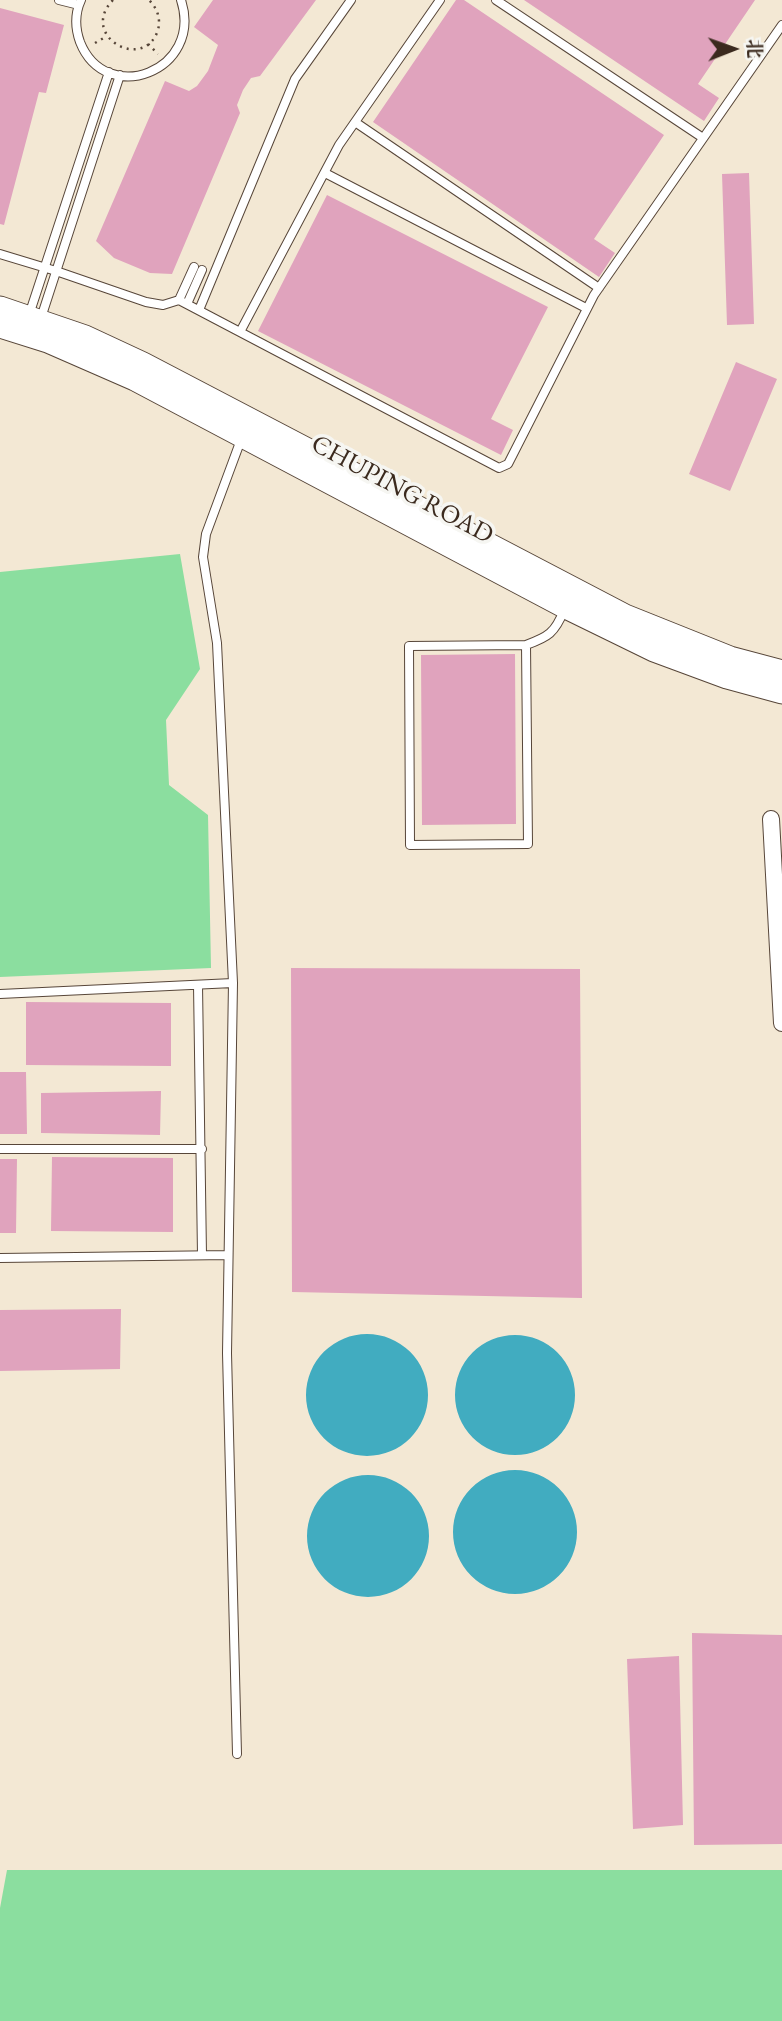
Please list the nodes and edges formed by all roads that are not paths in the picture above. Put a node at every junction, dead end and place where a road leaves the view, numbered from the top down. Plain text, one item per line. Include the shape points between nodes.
1 (59, 0) edge
2 (181, 0) edge
3 (351, 0) edge
4 (439, 0) edge
5 (496, 0) edge
6 (80, 2) edge
7 (782, 25) edge
8 (109, 72) junction
9 (120, 75) junction
10 (355, 122) junction
11 (703, 138) junction
12 (325, 173) junction
13 (0, 254) edge
14 (45, 267) junction
15 (198, 269) dead end
16 (56, 271) junction
17 (598, 288) junction
18 (183, 302) junction
19 (0, 308) edge
20 (586, 308) junction
21 (199, 310) junction
22 (0, 326) edge
23 (32, 327) junction
24 (240, 332) junction
25 (244, 429) junction
26 (566, 607) junction
27 (526, 645) junction
28 (782, 672) edge
29 (782, 692) edge
30 (771, 819) dead end
31 (233, 983) junction
32 (198, 985) junction
33 (0, 994) edge
34 (782, 1023) edge
35 (0, 1149) edge
36 (202, 1149) junction
37 (201, 1255) junction
38 (228, 1255) junction
39 (0, 1258) edge
40 (237, 1754) dead end

1 - 6 lane
2 - 9 lane via 184,30 173,56 149,73
3 - 21 lane via 295,79
4 - 10 lane
5 - 11 lane
6 - 8 lane via 76,23 80,41 89,57
7 - 11 lane
8 - 9 lane
8 - 14 lane
9 - 16 lane
10 - 12 lane
10 - 17 lane
11 - 17 lane
12 - 20 lane
12 - 24 lane
13 - 14 lane
14 - 16 lane
14 - 23 lane
15 - 18 lane
16 - 18 lane via 152,304
16 - 23 lane
17 - 20 lane
18 - 21 lane
19 - 23 main road, CHUPING ROAD
20 - 24 lane via 508,464 499,468
21 - 24 lane
22 - 23 main road, CHUPING ROAD
23 - 25 main road, CHUPING ROAD via 108,347
25 - 26 main road, CHUPING ROAD
25 - 28 main road, CHUPING ROAD via 625,616 730,658
25 - 31 lane via 206,534 203,557 217,643
26 - 27 lane via 552,632
26 - 29 main road, CHUPING ROAD via 654,650
27 - 27 lane via 409,646 411,845 528,844
30 - 34 street
31 - 32 lane
31 - 38 lane
32 - 33 lane
32 - 36 lane
35 - 36 lane
36 - 37 lane
37 - 38 lane
37 - 39 lane
38 - 40 lane

